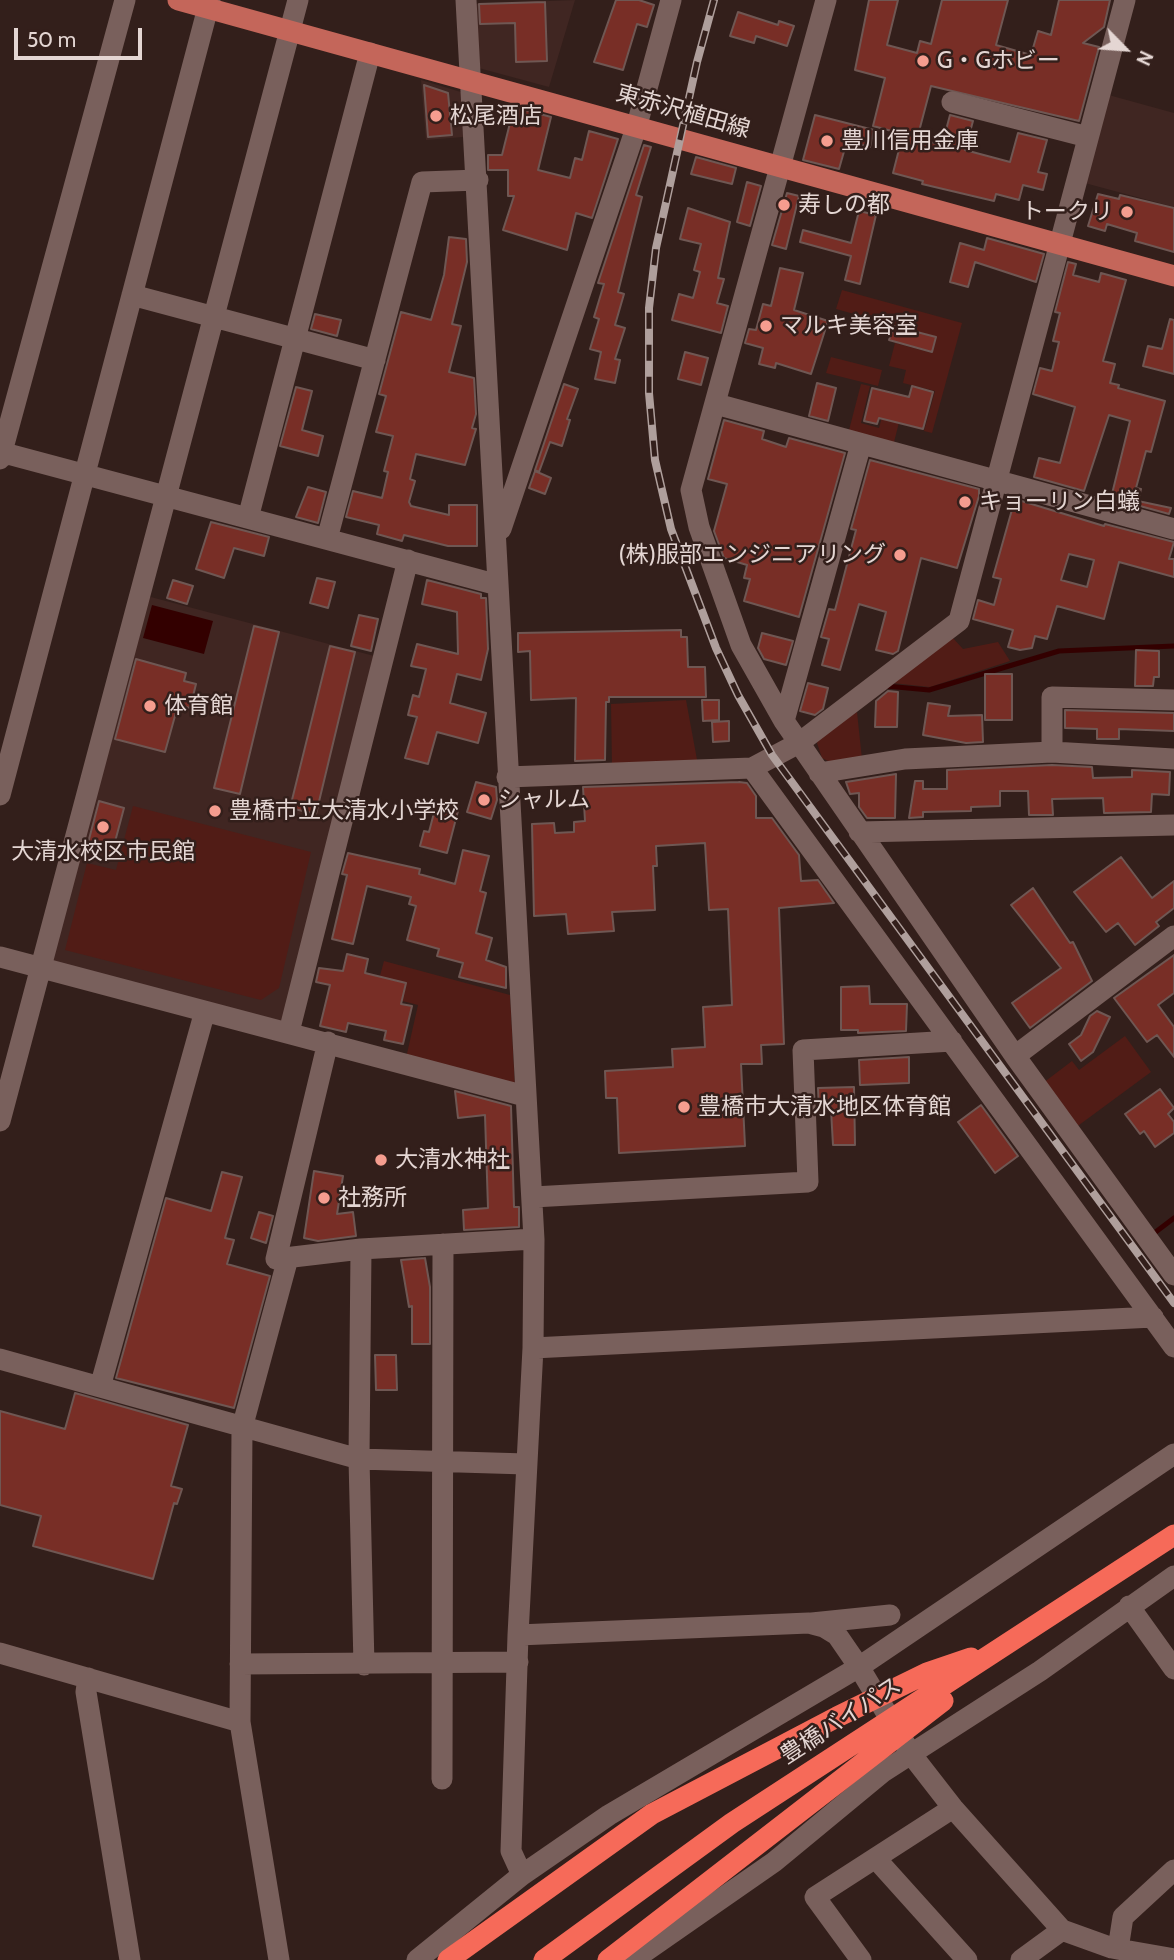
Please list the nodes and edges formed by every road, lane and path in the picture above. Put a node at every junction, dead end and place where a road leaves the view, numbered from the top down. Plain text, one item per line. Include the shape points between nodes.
1 (125, 0) edge
2 (178, 0) edge
3 (298, 0) edge
4 (466, 0) edge
5 (671, 0) edge
6 (826, 0) edge
7 (1125, 0) edge
8 (209, 4) edge
9 (290, 31) junction
10 (370, 53) junction
11 (471, 82) junction
12 (952, 102) dead end
13 (638, 125) junction
14 (1088, 137) junction
15 (779, 166) junction
16 (478, 180) junction
17 (1059, 245) junction
18 (1174, 275) edge
19 (132, 295) junction
20 (211, 317) junction
21 (293, 341) junction
22 (375, 360) junction
23 (716, 404) junction
24 (861, 443) junction
25 (1, 454) edge
26 (85, 473) junction
27 (997, 481) junction
28 (166, 496) junction
29 (248, 518) junction
30 (1174, 529) edge
31 (327, 539) junction
32 (497, 541) junction
33 (408, 561) junction
34 (498, 585) junction
35 (1174, 700) edge
36 (784, 720) junction
37 (799, 743) junction
38 (1052, 752) junction
39 (1174, 759) edge
40 (752, 768) junction
41 (819, 773) junction
42 (507, 777) junction
43 (0, 795) edge
44 (1174, 825) edge
45 (859, 832) junction
46 (1174, 936) edge
47 (0, 957) edge
48 (42, 968) junction
49 (205, 1011) junction
50 (289, 1032) junction
51 (952, 1041) junction
52 (328, 1042) junction
53 (1016, 1056) junction
54 (525, 1096) junction
55 (0, 1121) edge
56 (533, 1197) junction
57 (534, 1239) junction
58 (443, 1244) junction
59 (361, 1249) junction
60 (288, 1258) junction
61 (1174, 1275) edge
62 (1153, 1317) junction
63 (1174, 1347) edge
64 (533, 1348) junction
65 (0, 1359) edge
66 (100, 1387) junction
67 (242, 1428) junction
68 (1173, 1456) edge
69 (359, 1459) junction
70 (443, 1462) junction
71 (526, 1464) junction
72 (1174, 1535) edge
73 (1174, 1576) edge
74 (1111, 1577) junction
75 (1129, 1606) junction
76 (890, 1615) dead end
77 (809, 1623) junction
78 (518, 1635) junction
79 (1002, 1647) junction
80 (0, 1653) edge
81 (443, 1662) junction
82 (518, 1662) junction
83 (240, 1664) junction
84 (364, 1665) junction
85 (859, 1667) junction
86 (1174, 1669) edge
87 (88, 1678) junction
88 (240, 1722) junction
89 (911, 1754) junction
90 (442, 1779) dead end
91 (953, 1808) junction
92 (877, 1860) junction
93 (1174, 1870) edge
94 (522, 1875) junction
95 (1062, 1930) junction
96 (1118, 1949) junction
97 (1144, 1958) edge
98 (1174, 1959) edge
99 (130, 1960) edge
100 (278, 1960) edge
101 (417, 1960) edge
102 (448, 1960) edge
103 (544, 1960) edge
104 (608, 1960) edge
105 (633, 1960) edge
106 (862, 1960) edge
107 (967, 1960) edge
108 (1021, 1960) edge

1 - 25 street
2 - 8 main road, 東赤沢植田線
3 - 9 street
4 - 11 street
5 - 13 street
6 - 15 street
7 - 14 street
8 - 9 main road, 東赤沢植田線
8 - 19 street
9 - 10 main road, 東赤沢植田線
9 - 20 street
10 - 11 main road, 東赤沢植田線
10 - 21 street
11 - 13 main road, 東赤沢植田線
11 - 16 street
12 - 14 street
13 - 15 main road, 東赤沢植田線
13 - 32 street
14 - 17 street
15 - 17 main road, 東赤沢植田線
15 - 23 street
16 - 22 street via 422,182
16 - 32 street
17 - 18 main road, 東赤沢植田線
17 - 27 street
19 - 20 street
19 - 26 street
20 - 21 street
20 - 28 street
21 - 22 street
21 - 29 street
22 - 31 street
23 - 24 street
23 - 36 street via 691,490 699,527 741,645
24 - 27 street
24 - 36 street
25 - 26 street
26 - 28 street
26 - 43 street
27 - 30 street
27 - 37 street via 959,621
28 - 29 street
28 - 48 street
29 - 31 street
31 - 33 street
32 - 34 street
33 - 34 street
33 - 50 street
34 - 42 street
35 - 38 street via 1052,697
36 - 37 street
37 - 40 street
37 - 41 street
38 - 39 street
38 - 41 street via 905,759
40 - 42 street
40 - 51 street
41 - 45 street
42 - 54 street
44 - 45 street
45 - 53 street
46 - 53 street
47 - 48 street
48 - 49 street
48 - 55 street
49 - 50 street
49 - 66 street
50 - 52 street
51 - 56 street via 803,1050 808,1182
51 - 62 street
52 - 54 street
52 - 60 street via 276,1259
53 - 61 street
54 - 56 street
56 - 57 street
57 - 58 street
57 - 64 street
58 - 59 street
58 - 70 street
59 - 60 street
59 - 69 street
60 - 67 street
62 - 63 street
62 - 64 street
64 - 71 street
65 - 66 street
66 - 67 street
67 - 69 street
67 - 83 street
68 - 85 street
69 - 70 street
69 - 84 street
70 - 71 street
70 - 81 street
71 - 78 street
72 - 74 highway, 豊橋バイパス
73 - 75 street
74 - 79 highway, 豊橋バイパス
74 - 104 highway
75 - 86 street
75 - 89 street via 1040,1671
76 - 77 street
77 - 78 street
77 - 85 street via 837,1635
78 - 82 street
79 - 102 highway via 927,1673 652,1814
79 - 103 highway, 豊橋バイパス via 732,1823
80 - 87 street
81 - 82 street
81 - 84 street
81 - 90 street
82 - 94 street via 512,1852
83 - 84 street
83 - 88 street
85 - 89 street
85 - 94 street via 683,1769
87 - 88 street
87 - 99 street via 86,1692
88 - 100 street
89 - 91 street
89 - 105 street via 774,1863
91 - 92 street
91 - 95 street
92 - 106 street via 815,1897
92 - 107 street
93 - 96 street via 1123,1917
94 - 101 street
95 - 96 street
95 - 108 street
96 - 97 street
97 - 98 street

